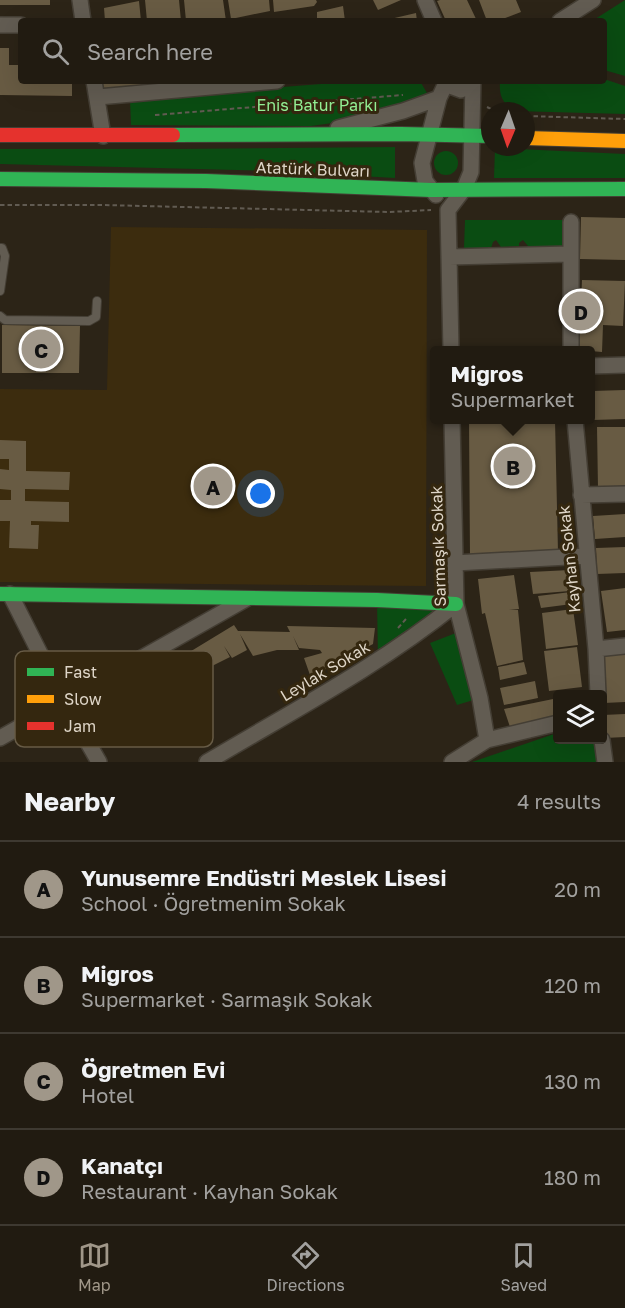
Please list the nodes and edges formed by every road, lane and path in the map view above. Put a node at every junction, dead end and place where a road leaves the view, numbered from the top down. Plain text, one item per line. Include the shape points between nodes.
1 (425, 0) edge
2 (593, 0) edge
3 (83, 1) edge
4 (82, 18) edge
5 (433, 18) edge
6 (565, 18) edge
7 (0, 25) edge
8 (18, 25) edge
9 (95, 84) edge
10 (243, 84) edge
11 (446, 84) edge
12 (450, 84) edge
13 (471, 84) edge
14 (473, 84) edge
15 (404, 95) dead end
16 (98, 97) junction
17 (439, 98) junction
18 (147, 116) dead end
19 (535, 116) edge
20 (625, 119) edge
21 (314, 134) junction
22 (0, 135) edge
23 (429, 135) junction
24 (471, 135) junction
25 (103, 136) junction
26 (481, 136) edge
27 (535, 138) edge
28 (625, 141) edge
29 (0, 178) edge
30 (464, 189) junction
31 (625, 189) edge
32 (431, 190) junction
33 (0, 205) edge
34 (431, 210) dead end
35 (448, 210) junction
36 (571, 222) dead end
37 (0, 248) edge
38 (570, 254) junction
39 (449, 257) junction
40 (1, 281) edge
41 (0, 291) edge
42 (97, 301) dead end
43 (0, 316) edge
44 (451, 346) edge
45 (571, 346) edge
46 (625, 364) edge
47 (595, 366) edge
48 (452, 424) edge
49 (575, 424) edge
50 (625, 494) edge
51 (581, 495) junction
52 (586, 556) junction
53 (455, 564) junction
54 (5, 594) edge
55 (248, 598) junction
56 (417, 602) junction
57 (456, 604) junction
58 (396, 631) dead end
59 (625, 646) edge
60 (596, 648) junction
61 (36, 651) edge
62 (153, 651) edge
63 (598, 690) edge
64 (553, 724) edge
65 (15, 729) edge
66 (0, 738) edge
67 (487, 740) junction
68 (603, 744) edge
69 (90, 747) edge
70 (99, 762) edge
71 (207, 762) edge
72 (452, 762) edge
73 (605, 762) edge

1 - 5 street
2 - 6 street
3 - 4 street
7 - 8 street
9 - 16 street
10 - 16 street
11 - 17 street
12 - 13 street via 461,90
14 - 24 street
15 - 18 path
16 - 25 street
17 - 21 street
17 - 23 street
19 - 20 path
21 - 23 main road, Atatürk Bulvarı
21 - 25 main road, Atatürk Bulvarı
22 - 25 main road, Atatürk Bulvarı
23 - 24 main road, Atatürk Bulvarı
23 - 32 street via 422,163
24 - 26 main road, Atatürk Bulvarı
24 - 30 street via 471,172
27 - 28 main road
29 - 32 main road, Atatürk Bulvarı
30 - 31 main road, Atatürk Bulvarı
30 - 32 main road, Atatürk Bulvarı
30 - 35 street
32 - 35 street
33 - 34 path
35 - 39 street
36 - 38 street
37 - 40 lane via 5,256
38 - 39 street
38 - 45 street
39 - 44 street
40 - 41 lane
42 - 43 lane via 96,317 89,321 4,320
46 - 47 street
48 - 53 street, Sarmaşık Sokak
49 - 51 street, Kayhan Sokak
50 - 51 street
51 - 52 street, Kayhan Sokak
52 - 53 street
52 - 60 street, Kayhan Sokak
53 - 57 street, Sarmaşık Sokak
54 - 55 main road
54 - 61 street
55 - 56 main road
55 - 62 street
56 - 57 main road
56 - 58 path
57 - 67 street, Sarmaşık Sokak
57 - 71 street, Leylak Sokak via 376,662
59 - 60 street
60 - 63 street, Kayhan Sokak
64 - 67 street
65 - 66 street
67 - 72 street
68 - 73 street
69 - 70 street

